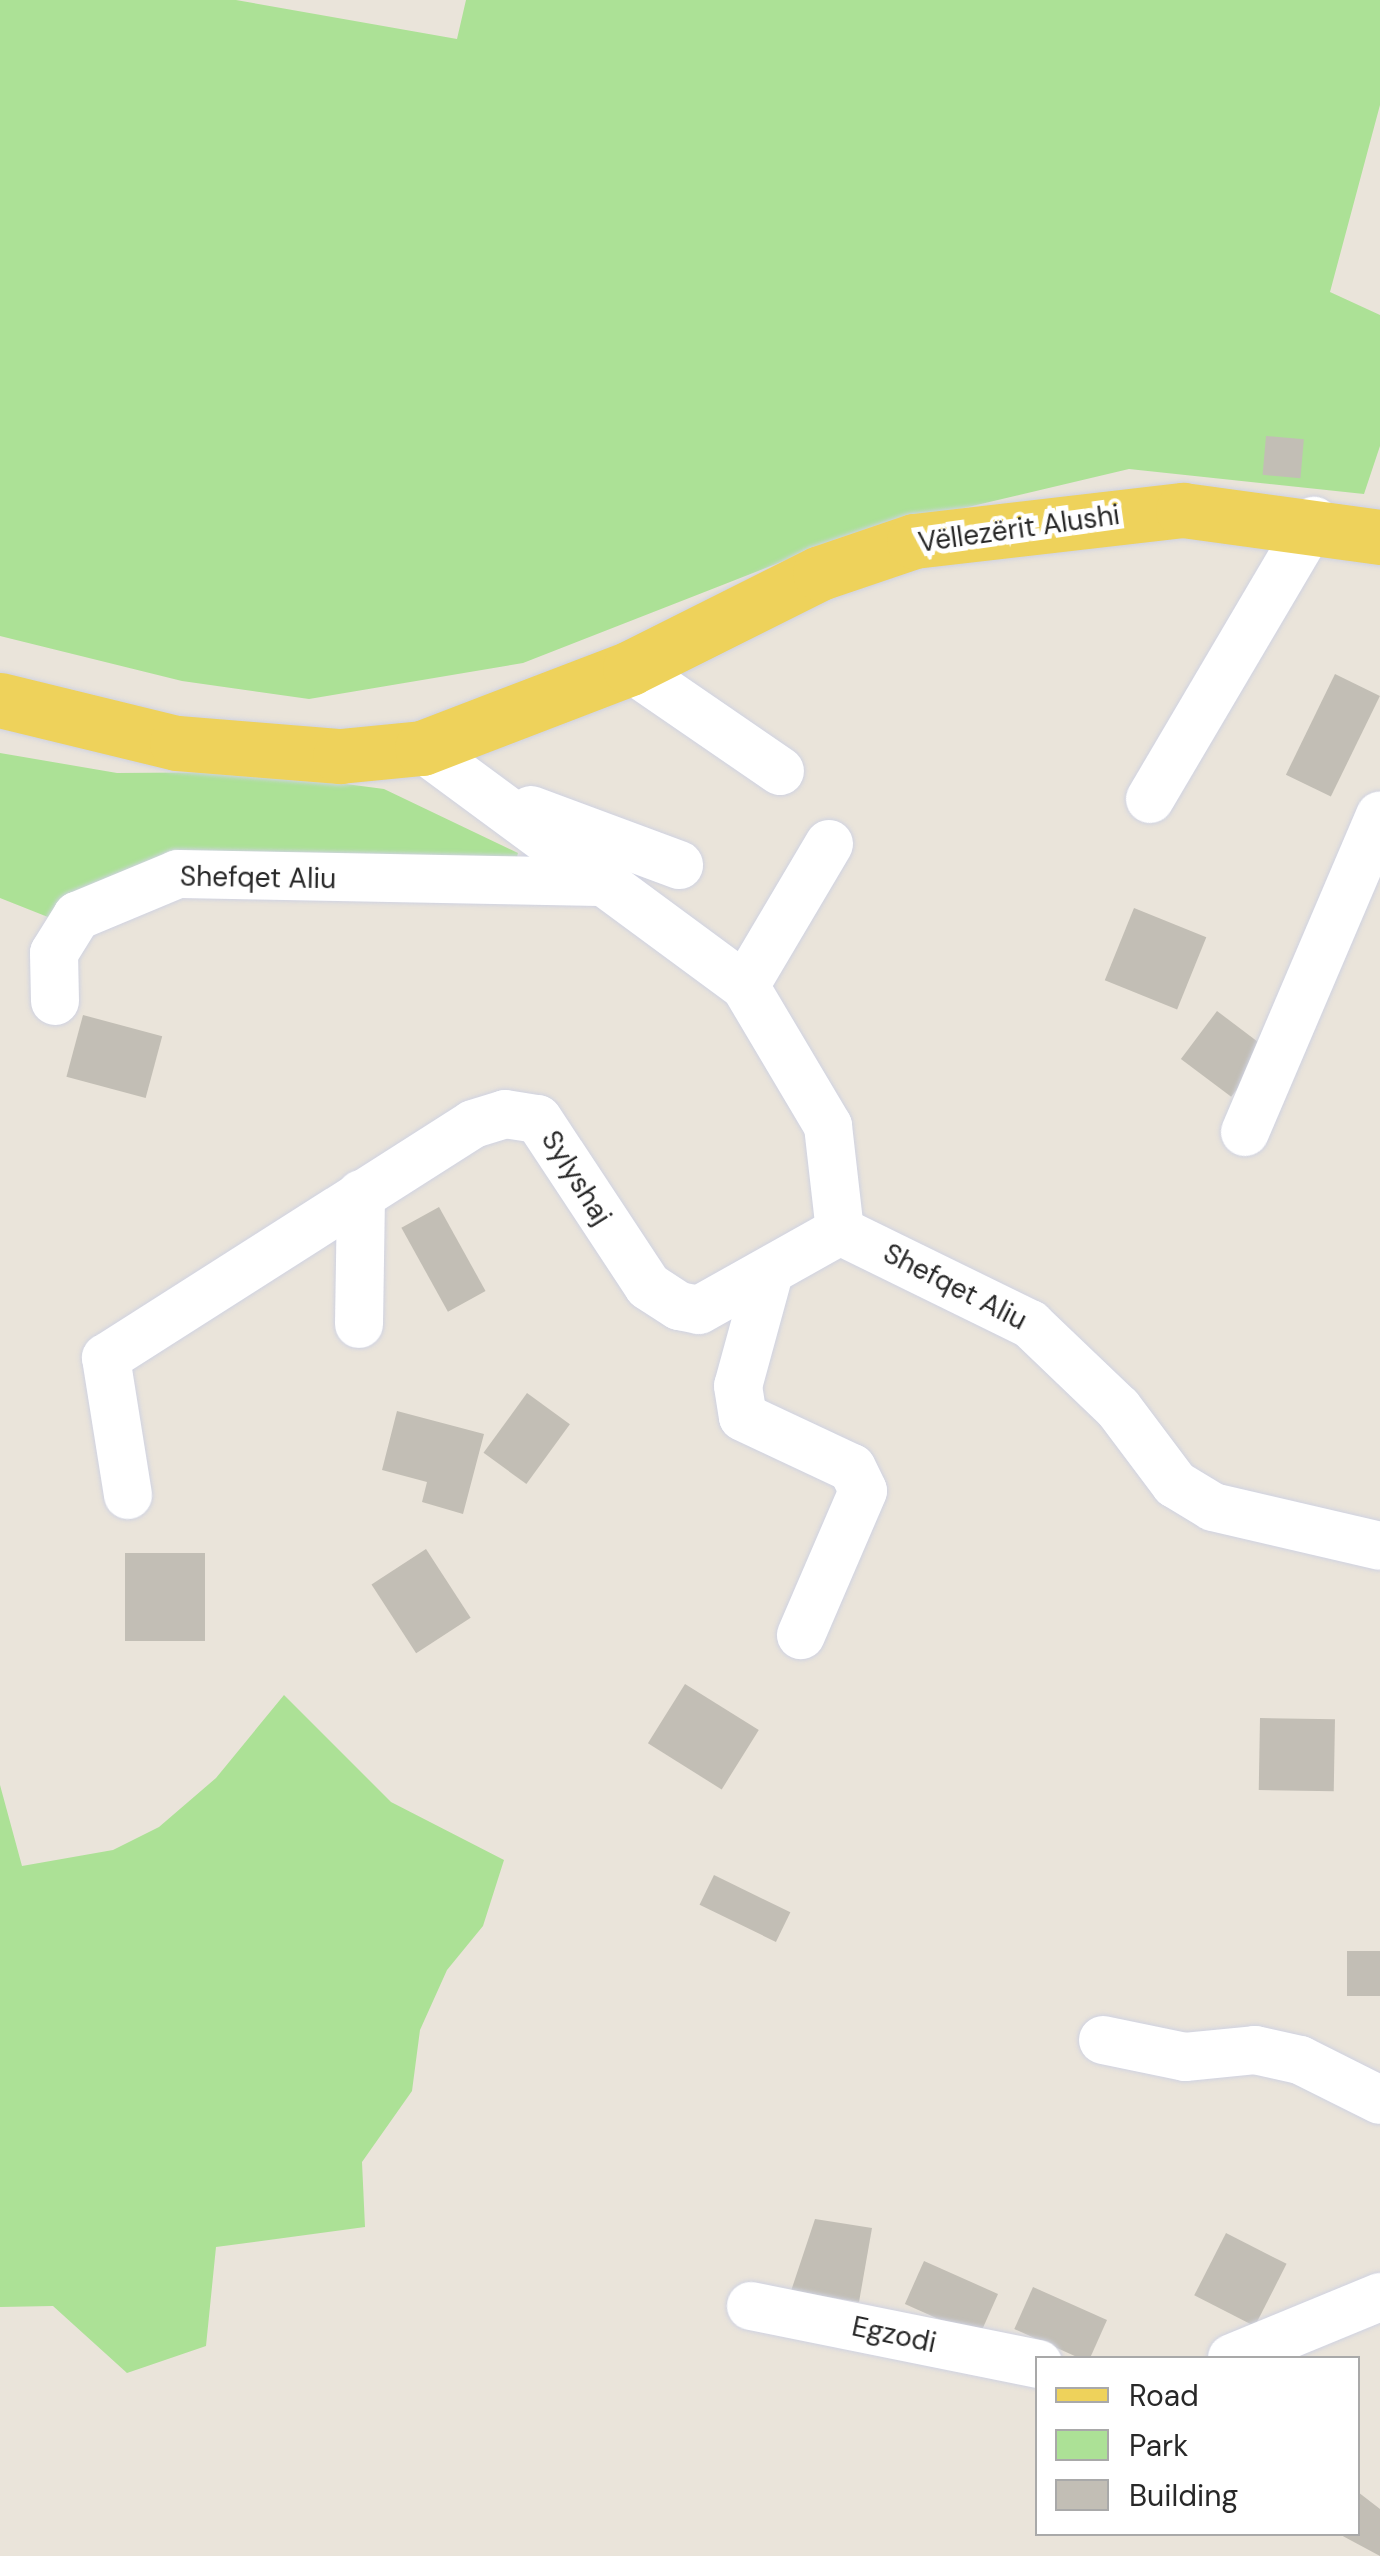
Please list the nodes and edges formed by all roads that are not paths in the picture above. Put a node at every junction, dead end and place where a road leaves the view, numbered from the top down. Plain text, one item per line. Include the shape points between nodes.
1 (1314, 521) junction
2 (1380, 537) edge
3 (630, 668) junction
4 (0, 700) edge
5 (422, 748) junction
6 (780, 771) dead end
7 (485, 793) junction
8 (1150, 799) dead end
9 (1380, 816) edge
10 (828, 844) dead end
11 (680, 864) dead end
12 (600, 882) junction
13 (745, 986) junction
14 (54, 1001) dead end
15 (1245, 1132) dead end
16 (361, 1194) junction
17 (840, 1231) junction
18 (768, 1272) junction
19 (359, 1324) dead end
20 (128, 1495) dead end
21 (1380, 1546) edge
22 (801, 1634) dead end
23 (1102, 2040) dead end
24 (1380, 2100) edge
25 (1380, 2297) edge
26 (751, 2306) dead end
27 (1237, 2356) edge
28 (1035, 2363) edge

1 - 2 main road, Vëllezërit Alushi
1 - 3 main road, Vëllezërit Alushi via 1184,510 914,542 820,573
1 - 8 street
3 - 5 main road, Vëllezërit Alushi
3 - 6 street
4 - 5 main road, Vëllezërit Alushi via 177,743 340,756
5 - 7 street
7 - 11 street
7 - 12 street
9 - 15 street
10 - 13 street
12 - 13 street
12 - 14 street, Shefqet Aliu via 178,874 77,916 54,953
13 - 17 street via 828,1126
16 - 18 street, Sylyshaj via 472,1124 505,1114 538,1119 624,1252 663,1296 699,1310 729,1286
16 - 19 street
16 - 20 street, Sylyshaj via 106,1358
17 - 18 street, Sylyshaj
17 - 21 street, Shefqet Aliu via 1030,1324 1118,1408 1175,1484 1213,1507
18 - 22 street via 738,1386 743,1417 852,1468 863,1491
23 - 24 street via 1185,2056 1254,2050 1300,2060
25 - 27 street
26 - 28 street, Egzodi

